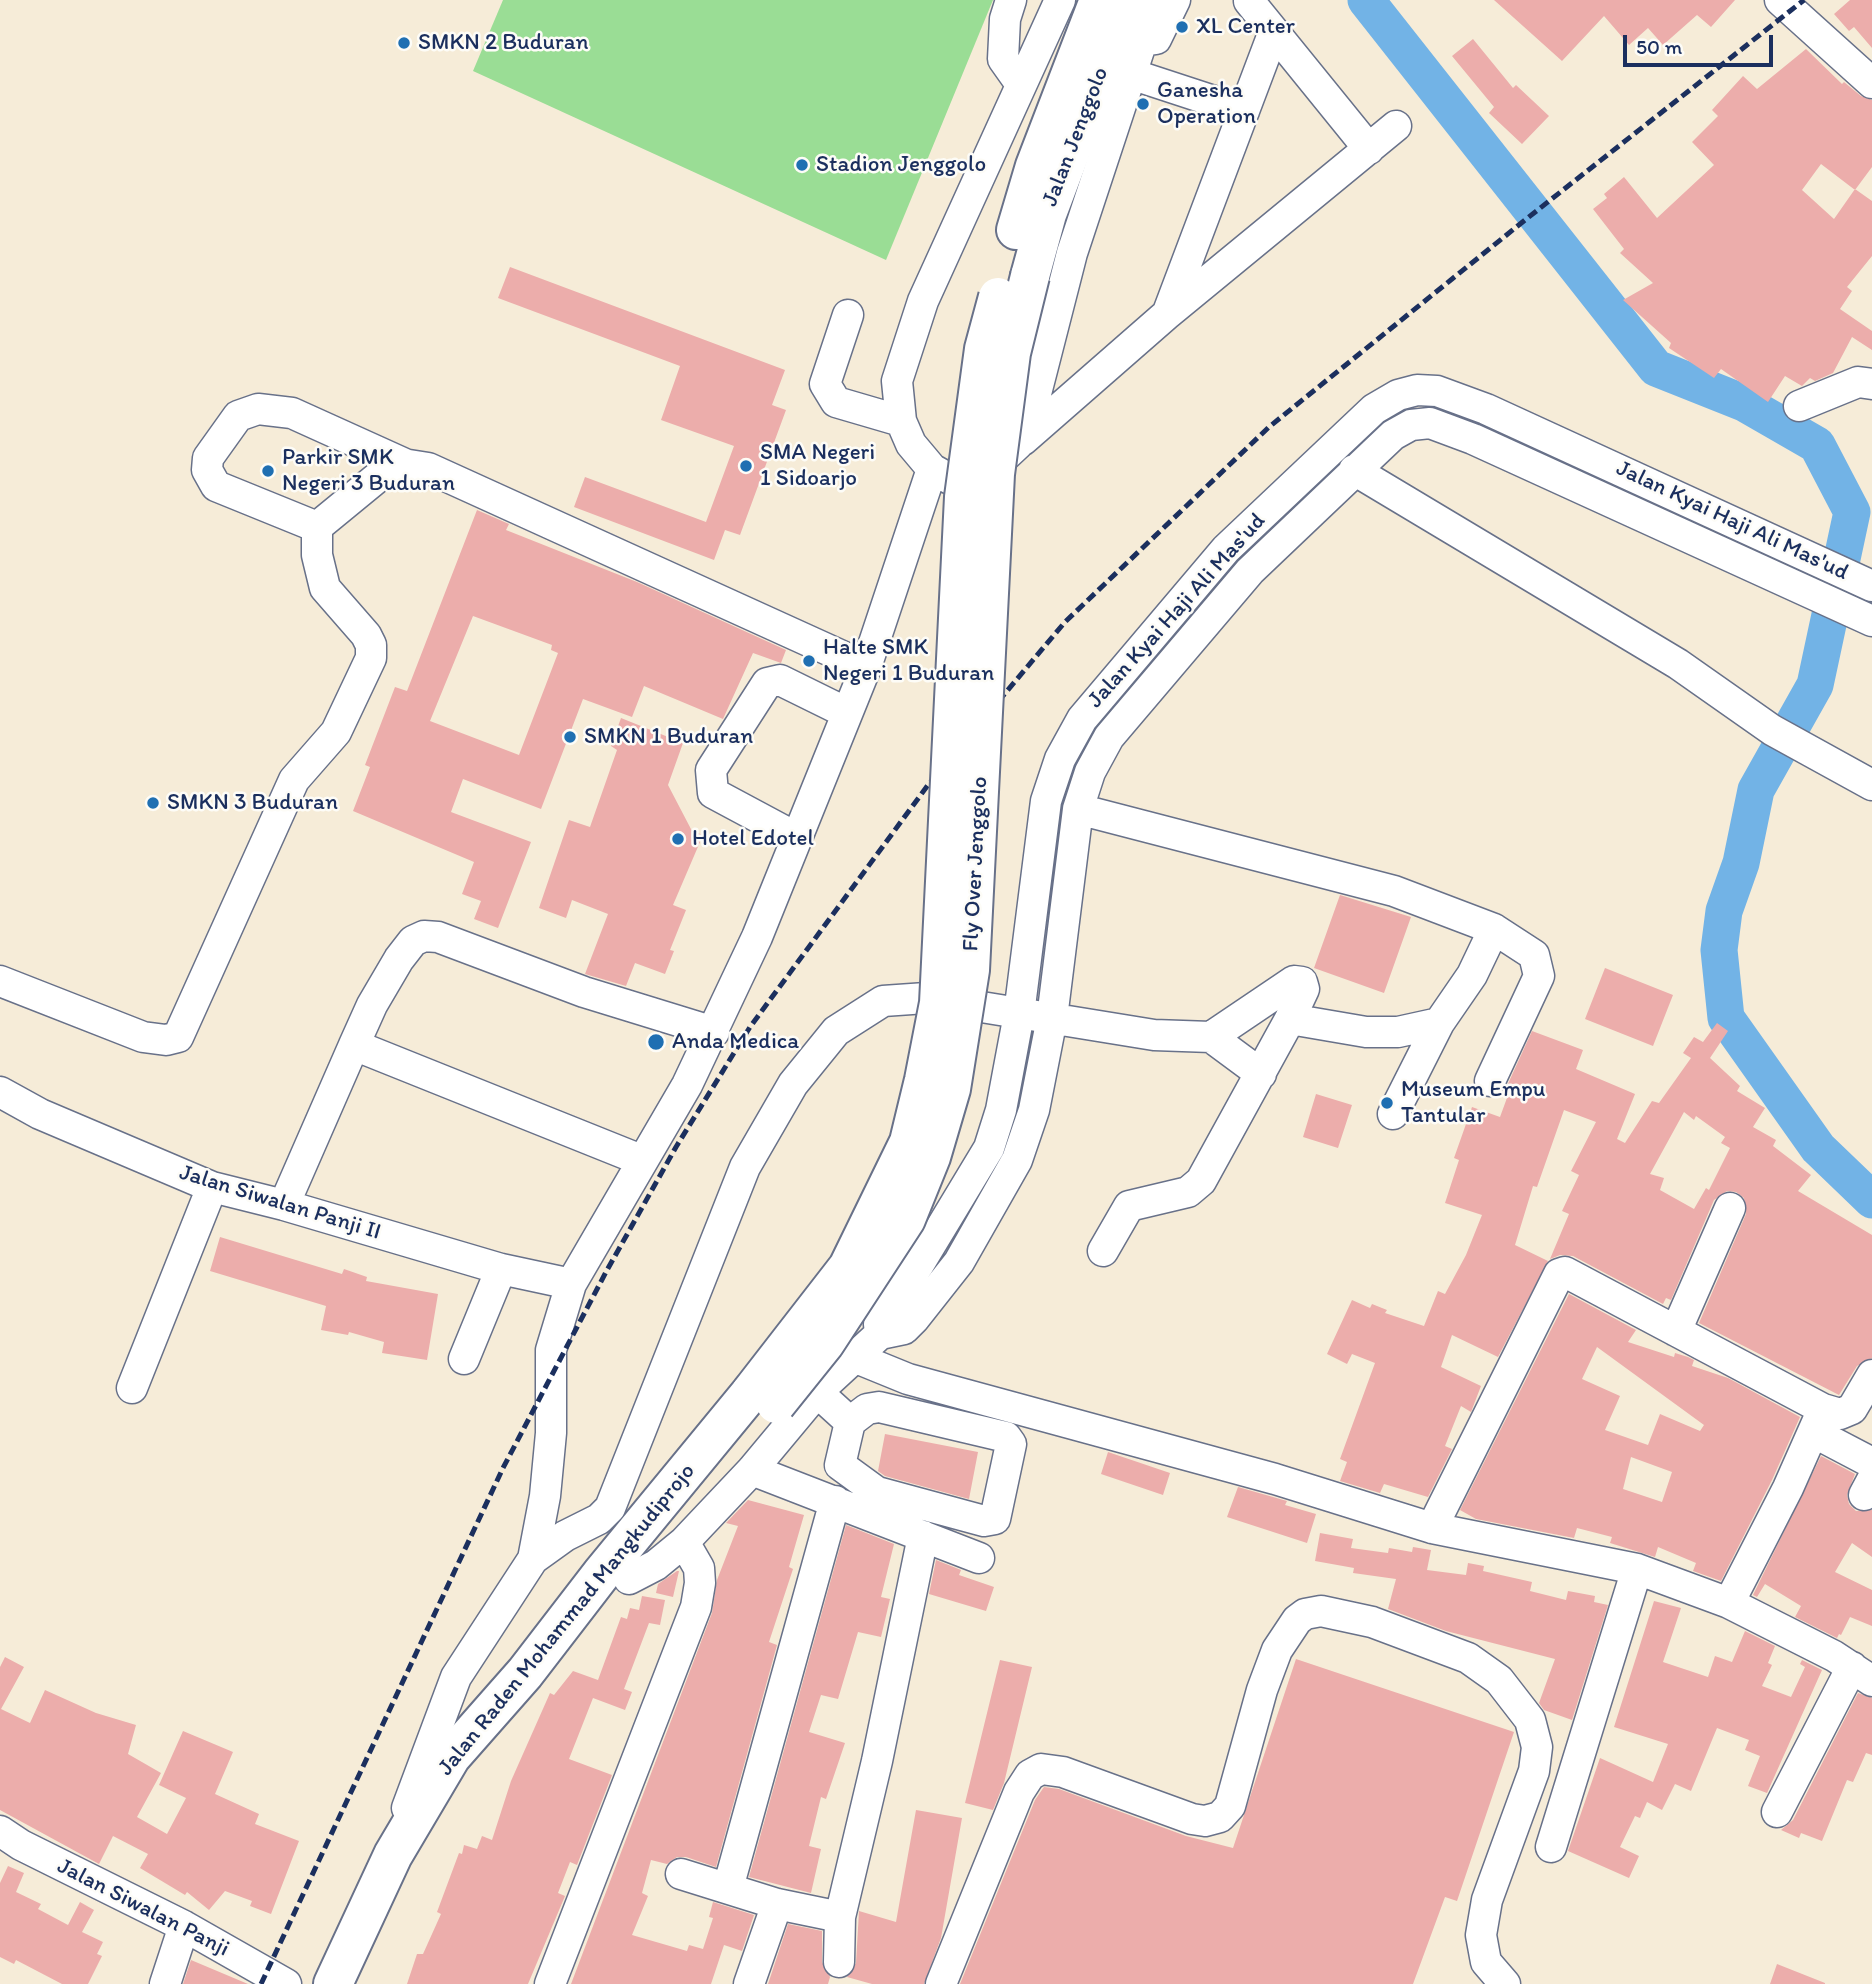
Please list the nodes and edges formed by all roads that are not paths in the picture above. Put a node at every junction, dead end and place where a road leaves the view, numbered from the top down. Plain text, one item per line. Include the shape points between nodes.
1 (1011, 0) edge
2 (1060, 0) edge
3 (1099, 0) edge
4 (1128, 0) edge
5 (1150, 0) edge
6 (1175, 0) edge
7 (1780, 0) edge
8 (1249, 1) edge
9 (1273, 34) junction
10 (1142, 41) junction
11 (1131, 74) junction
12 (1020, 83) junction
13 (1872, 83) edge
14 (1244, 111) junction
15 (1396, 126) dead end
16 (1368, 149) junction
17 (1018, 273) junction
18 (848, 315) dead end
19 (1167, 315) junction
20 (1872, 384) edge
21 (1799, 406) dead end
22 (901, 421) junction
23 (1018, 444) junction
24 (407, 465) junction
25 (932, 469) junction
26 (1354, 470) junction
27 (317, 527) junction
28 (1872, 586) edge
29 (1872, 621) edge
30 (866, 667) junction
31 (847, 713) junction
32 (1872, 785) edge
33 (1078, 809) junction
34 (797, 838) junction
35 (1494, 929) junction
36 (0, 981) edge
37 (1019, 1014) junction
38 (1052, 1018) junction
39 (1290, 1019) junction
40 (1439, 1023) junction
41 (714, 1032) junction
42 (1211, 1037) junction
43 (354, 1045) junction
44 (1261, 1074) junction
45 (1490, 1081) dead end
46 (0, 1092) edge
47 (1393, 1114) dead end
48 (640, 1160) junction
49 (212, 1187) junction
50 (285, 1205) junction
51 (1730, 1208) dead end
52 (1103, 1251) dead end
53 (501, 1269) junction
54 (572, 1284) junction
55 (1676, 1331) junction
56 (880, 1334) junction
57 (854, 1357) junction
58 (464, 1359) dead end
59 (1872, 1376) edge
60 (132, 1388) dead end
61 (817, 1392) junction
62 (764, 1398) junction
63 (1818, 1420) junction
64 (850, 1422) junction
65 (1872, 1463) edge
66 (752, 1470) junction
67 (835, 1502) junction
68 (1432, 1528) junction
69 (923, 1535) junction
70 (684, 1542) junction
71 (979, 1558) dead end
72 (533, 1559) junction
73 (1637, 1569) junction
74 (629, 1580) junction
75 (1729, 1603) junction
76 (1862, 1674) edge
77 (1777, 1812) dead end
78 (0, 1831) edge
79 (1551, 1847) dead end
80 (393, 1855) junction
81 (681, 1874) dead end
82 (728, 1888) junction
83 (776, 1904) junction
84 (840, 1917) junction
85 (184, 1926) junction
86 (839, 1962) dead end
87 (165, 1984) edge
88 (286, 1984) edge
89 (333, 1984) edge
90 (360, 1984) edge
91 (550, 1984) edge
92 (749, 1984) edge
93 (941, 1984) edge
94 (1505, 1984) edge

1 - 12 street via 1003,59
2 - 12 street
3 - 17 highway, Jalan Jenggolo via 1035,166
4 - 17 highway, Jalan Jenggolo via 1047,214
5 - 10 street
6 - 10 street via 1156,38
7 - 13 street
8 - 9 street
9 - 14 street
9 - 16 street
10 - 11 street
11 - 14 street
11 - 23 street via 1072,253 1040,383
12 - 22 street via 923,300 897,381
14 - 19 street
15 - 16 street
16 - 19 street
17 - 62 highway, Fly Over Jenggolo, bridge via 995,474 970,970 951,1089 906,1219 832,1333
18 - 22 street via 825,384 836,402
19 - 23 street
20 - 21 street via 1858,382
22 - 25 street via 911,444
23 - 25 street via 1001,462 970,482 959,482
24 - 27 street via 384,471
24 - 27 street via 292,413 258,410 238,416 208,458 207,470 216,486
24 - 30 street via 428,468
25 - 30 street, Jalan Raden Mohammad Mangkudiprojo
26 - 29 street, Jalan Kyai Haji Ali Mas'ud via 1393,435 1411,425 1430,423
26 - 32 street via 1678,664 1772,730
26 - 33 street, Jalan Kyai Haji Ali Mas'ud via 1250,571 1109,737 1090,772
27 - 36 street via 317,555 326,589 366,635 370,657 336,732 295,780 178,1037 143,1037
28 - 37 street, Jalan Kyai Haji Ali Mas'ud via 1486,409 1437,391 1398,395 1374,409 1226,549 1082,719 1060,759 1046,801
30 - 31 street, Jalan Raden Mohammad Mangkudiprojo
31 - 34 street, Jalan Raden Mohammad Mangkudiprojo
31 - 34 street via 780,680 767,682 711,771 713,793
33 - 35 street via 1394,891
33 - 38 street, Jalan Kyai Haji Ali Mas'ud
34 - 41 street, Jalan Raden Mohammad Mangkudiprojo
35 - 40 street via 1472,975
35 - 45 street via 1535,955 1539,976
37 - 38 street, Jalan Raden Mohammad Mangkudiprojo
37 - 56 street via 989,1148 919,1264 884,1311
37 - 72 street, Jalan Raden Mohammad Mangkudiprojo via 958,1002 901,998 883,1001 836,1031 793,1084 745,1167 610,1508 599,1520 565,1536
38 - 42 street via 1154,1035
38 - 56 street, Jalan Raden Mohammad Mangkudiprojo via 1034,1110 1017,1160 959,1262 914,1320 904,1329
39 - 40 street via 1366,1032 1398,1032
39 - 42 street via 1304,989 1302,982 1294,981
39 - 44 street
40 - 47 street
41 - 43 street via 424,936 399,959
41 - 48 street, Jalan Raden Mohammad Mangkudiprojo
42 - 44 street
43 - 48 street
43 - 50 street
44 - 52 street via 1196,1187 1129,1206
46 - 49 street, Jalan Siwalan Panji II via 40,1114
48 - 54 street, Jalan Raden Mohammad Mangkudiprojo
49 - 50 street, Jalan Siwalan Panji II
49 - 60 street
50 - 53 street, Jalan Siwalan Panji II
51 - 55 street
53 - 54 street, Jalan Siwalan Panji II
53 - 58 street
54 - 72 street, Jalan Raden Mohammad Mangkudiprojo via 551,1350 551,1433
55 - 63 street
55 - 68 street via 1565,1272 1559,1274
56 - 57 street, Jalan Raden Mohammad Mangkudiprojo
57 - 61 street, Jalan Raden Mohammad Mangkudiprojo
57 - 68 street via 908,1379 1275,1479
59 - 63 street via 1848,1413
61 - 64 street
61 - 66 street, Jalan Raden Mohammad Mangkudiprojo
62 - 74 highway, Jalan Raden Mohammad Mangkudiprojo
62 - 80 highway, Jalan Raden Mohammad Mangkudiprojo via 611,1562 525,1673 451,1757
63 - 65 street
63 - 75 street via 1768,1531
64 - 64 street via 867,1409 879,1407 1006,1437 1011,1444 995,1520 984,1521 877,1492 840,1465
66 - 67 street
66 - 70 street, Jalan Raden Mohammad Mangkudiprojo
67 - 69 street
67 - 82 street
68 - 73 street
69 - 71 street
69 - 84 street
70 - 74 street, Jalan Raden Mohammad Mangkudiprojo
70 - 91 street via 699,1568 696,1607
72 - 80 street, Jalan Raden Mohammad Mangkudiprojo via 456,1677
73 - 75 street
73 - 79 street
74 - 90 highway, Jalan Raden Mohammad Mangkudiprojo via 458,1790 421,1854
75 - 76 street
76 - 77 street
78 - 85 street, Jalan Siwalan Panji
80 - 89 highway, Jalan Raden Mohammad Mangkudiprojo
81 - 82 street
82 - 83 street
83 - 84 street
83 - 92 street
84 - 86 street
85 - 87 street
85 - 88 street, Jalan Siwalan Panji
93 - 94 street via 1019,1791 1030,1775 1041,1769 1063,1772 1177,1815 1205,1821 1220,1818 1230,1806 1277,1650 1297,1620 1321,1611 1372,1622 1468,1658 1499,1679 1530,1720 1537,1747 1534,1771 1487,1899 1481,1935 1486,1962

